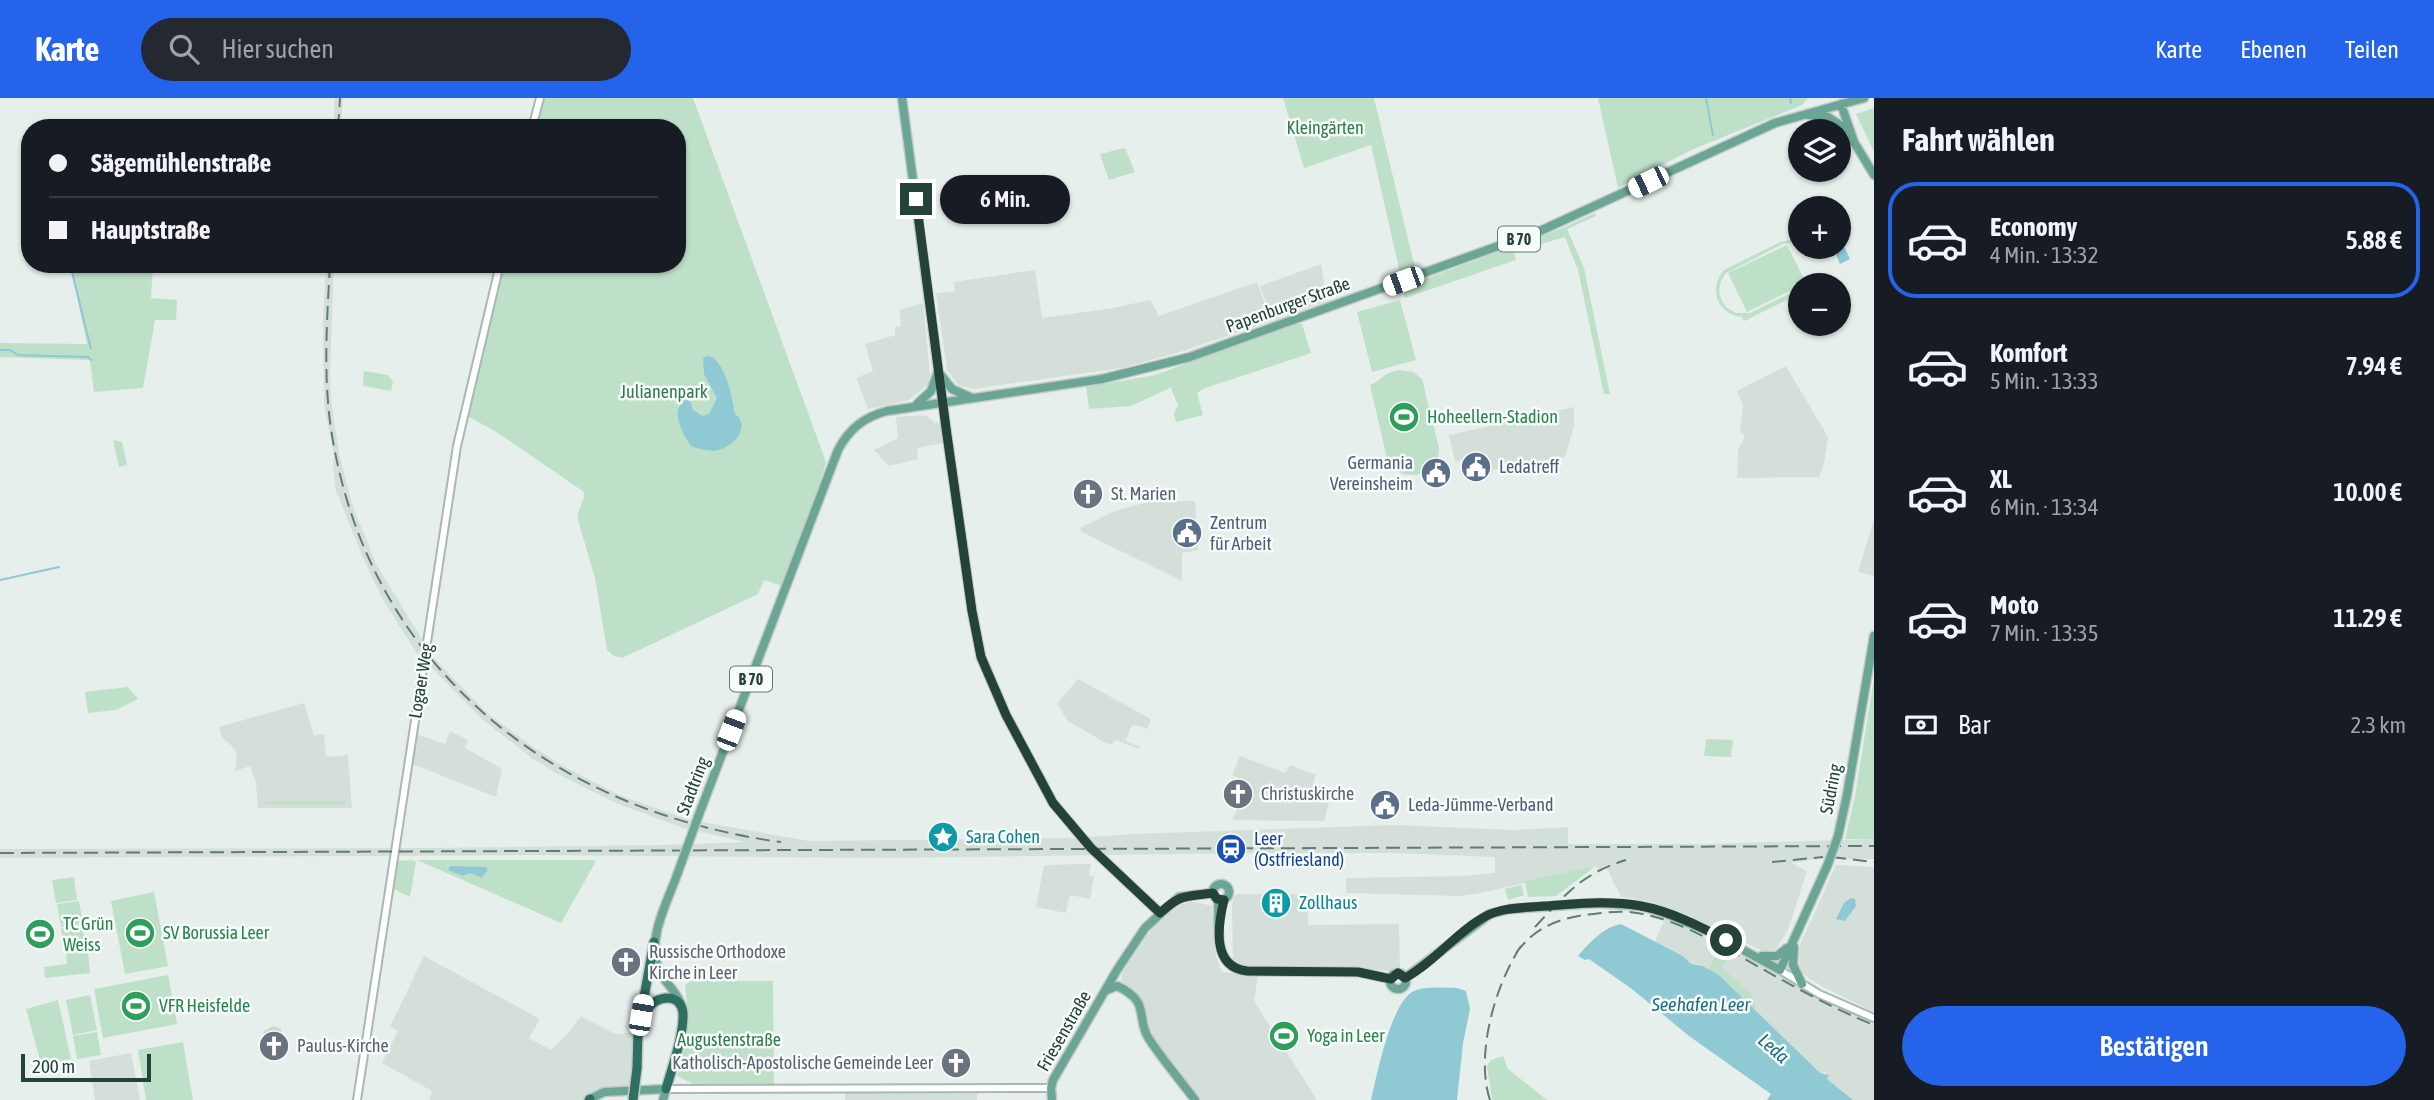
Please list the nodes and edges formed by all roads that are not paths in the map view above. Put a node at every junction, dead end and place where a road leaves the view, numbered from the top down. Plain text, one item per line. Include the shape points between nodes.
1 (540, 98) edge
2 (902, 98) edge
3 (1864, 98) edge
4 (1841, 104) junction
5 (1800, 115) junction
6 (534, 119) edge
7 (1831, 119) edge
8 (1846, 119) edge
9 (1851, 134) edge
10 (1874, 175) edge
11 (498, 273) edge
12 (939, 371) junction
13 (972, 398) junction
14 (942, 402) junction
15 (914, 406) junction
16 (1874, 636) edge
17 (1160, 913) junction
18 (1794, 941) junction
19 (654, 942) junction
20 (1752, 954) junction
21 (1780, 970) junction
22 (1115, 980) junction
23 (1801, 984) junction
24 (683, 1010) junction
25 (1874, 1018) edge
26 (638, 1035) junction
27 (1051, 1088) junction
28 (666, 1089) junction
29 (357, 1100) edge
30 (590, 1100) edge
31 (635, 1100) edge
32 (663, 1100) edge
33 (1052, 1100) edge
34 (1195, 1100) edge

1 - 6 street
2 - 12 main road
3 - 4 main road, Papenburger Straße / B 70
4 - 5 main road, Papenburger Straße / B 70
4 - 8 main road
5 - 7 main road
5 - 13 main road, Papenburger Straße / B 70 via 1749,133 1540,231 1200,354 1121,375
9 - 10 main road
11 - 29 street, Logaer Weg via 456,453
12 - 13 main road via 952,389
12 - 14 main road
12 - 15 main road via 931,391
13 - 14 main road, Papenburger Straße / B 70
14 - 15 main road, Stadtring / B 70
14 - 17 main road via 981,657 1053,803 1102,859
15 - 19 main road, Stadtring / B 70, bridge via 871,416 859,422 842,442
16 - 18 main road, Südring, bridge via 1838,836
17 - 20 main road, Friesenstraße via 1179,897 1219,898 1220,945 1231,966 1358,972 1391,979 1392,987 1398,989 1405,978 1485,916 1502,910 1597,903 1641,906 1685,921
17 - 22 main road, Friesenstraße via 1142,932
18 - 20 main road via 1777,956
18 - 21 main road, Südring
18 - 23 main road via 1793,965
19 - 24 main road via 656,962
19 - 26 highway, Stadtring / B 70
20 - 21 main road
21 - 23 street
22 - 27 main road, Friesenstraße
22 - 34 main road via 1139,1004 1147,1037
23 - 25 street
24 - 26 highway via 675,1000 659,998 647,1009
24 - 28 highway
26 - 31 highway, Stadtring / B 70, bridge
27 - 28 street
27 - 33 main road, Friesenstraße
28 - 30 main road via 604,1092
28 - 32 main road

